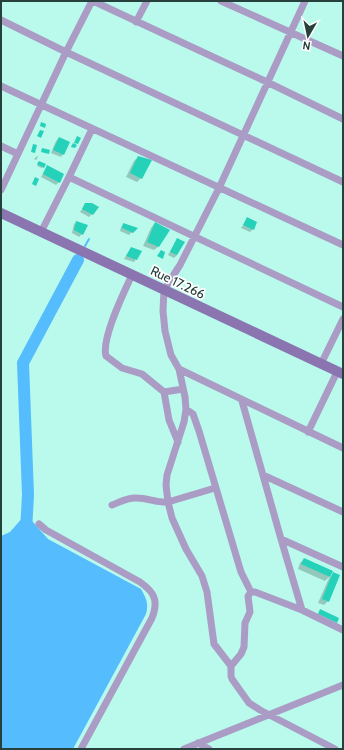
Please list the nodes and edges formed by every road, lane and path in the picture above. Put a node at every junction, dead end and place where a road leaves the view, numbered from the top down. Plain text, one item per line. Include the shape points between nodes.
1 (93, 1) edge
2 (147, 1) edge
3 (221, 1) edge
4 (305, 1) edge
5 (1, 20) edge
6 (136, 22) junction
7 (290, 33) junction
8 (66, 52) junction
9 (343, 56) edge
10 (268, 82) junction
11 (1, 86) edge
12 (41, 104) junction
13 (343, 119) edge
14 (92, 129) junction
15 (244, 135) junction
16 (1, 146) edge
17 (18, 154) junction
18 (69, 176) junction
19 (343, 182) edge
20 (219, 188) junction
21 (1, 190) edge
22 (1, 213) edge
23 (40, 232) junction
24 (194, 236) junction
25 (343, 245) edge
26 (132, 275) junction
27 (164, 290) junction
28 (343, 307) edge
29 (343, 319) edge
30 (321, 364) junction
31 (179, 369) junction
32 (340, 373) edge
33 (183, 389) junction
34 (164, 392) junction
35 (242, 400) junction
36 (186, 409) junction
37 (308, 432) junction
38 (178, 442) junction
39 (343, 448) edge
40 (263, 475) junction
41 (215, 488) junction
42 (168, 502) junction
43 (112, 505) dead end
44 (343, 512) edge
45 (39, 524) dead end
46 (281, 539) junction
47 (343, 567) edge
48 (251, 592) junction
49 (302, 610) junction
50 (343, 630) edge
51 (231, 666) junction
52 (341, 688) edge
53 (270, 715) junction
54 (198, 743) junction
55 (81, 749) edge
56 (184, 749) edge
57 (209, 749) edge
58 (335, 749) edge

1 - 6 street
1 - 8 street
2 - 6 street
3 - 7 street
4 - 7 street
5 - 8 street
6 - 10 street
7 - 9 street
7 - 10 street
8 - 12 street
8 - 15 street
10 - 13 street
10 - 15 street
11 - 12 street
12 - 14 street
12 - 17 street
14 - 18 street
14 - 20 street
15 - 19 street
15 - 20 street
16 - 17 street
17 - 21 street
18 - 23 street
18 - 24 street
20 - 24 street
20 - 25 street
22 - 23 main road, Rue 17.266
23 - 26 main road, Rue 17.266
24 - 27 street
24 - 28 street
26 - 27 main road, Rue 17.266
26 - 34 street via 109,332 105,353 118,366 142,374
27 - 30 main road, Rue 17.266
27 - 31 street via 165,331 171,355
29 - 30 street
30 - 32 main road, Rue 17.266
31 - 33 street
31 - 35 street
32 - 37 street
33 - 34 street
33 - 36 street
34 - 38 street via 169,420
35 - 37 street
35 - 40 street
36 - 38 street
36 - 41 street via 193,414
37 - 39 street
38 - 42 street via 167,475
40 - 44 street
40 - 46 street
41 - 42 street
41 - 48 street via 241,572
42 - 43 street via 132,498
42 - 51 street via 186,550 202,576 207,592 214,644
45 - 55 street via 140,582 150,589 154,597 155,611 152,618
46 - 47 street
46 - 49 street
48 - 49 street
48 - 51 street via 248,596 250,612 245,623 244,647
49 - 50 street
51 - 53 street via 230,676 245,698
52 - 53 street
53 - 54 street
53 - 58 street
54 - 56 street
54 - 57 street

